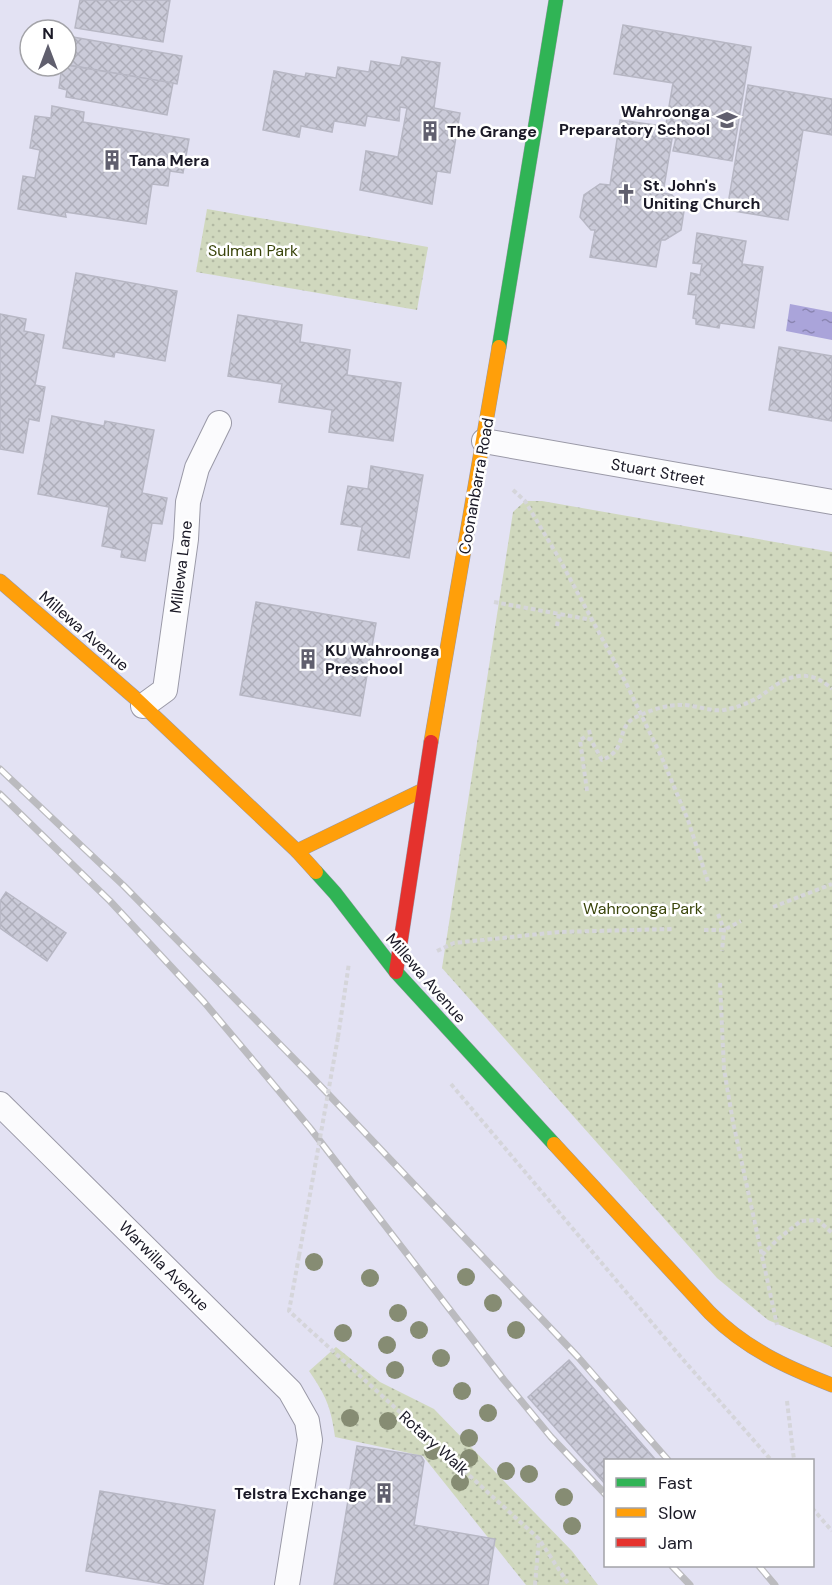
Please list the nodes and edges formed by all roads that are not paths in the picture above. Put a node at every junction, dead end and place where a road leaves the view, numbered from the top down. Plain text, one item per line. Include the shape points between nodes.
1 (556, 0) edge
2 (219, 423) dead end
3 (484, 441) junction
4 (832, 502) edge
5 (0, 580) edge
6 (143, 706) junction
7 (423, 790) junction
8 (297, 851) junction
9 (396, 972) junction
10 (0, 1104) edge
11 (832, 1385) edge
12 (287, 1585) edge

1 - 3 street, Coonanbarra Road
2 - 6 street, Millewa Lane via 197,468 188,502 165,690
3 - 4 street, Stuart Street
3 - 7 street, Coonanbarra Road
5 - 6 street, Millewa Avenue
6 - 8 street, Millewa Avenue
7 - 8 street
7 - 9 street, Coonanbarra Road
8 - 9 street, Millewa Avenue
9 - 11 street, Millewa Avenue via 710,1313 760,1353
10 - 12 street, Warwilla Avenue via 290,1391 307,1421 310,1440

